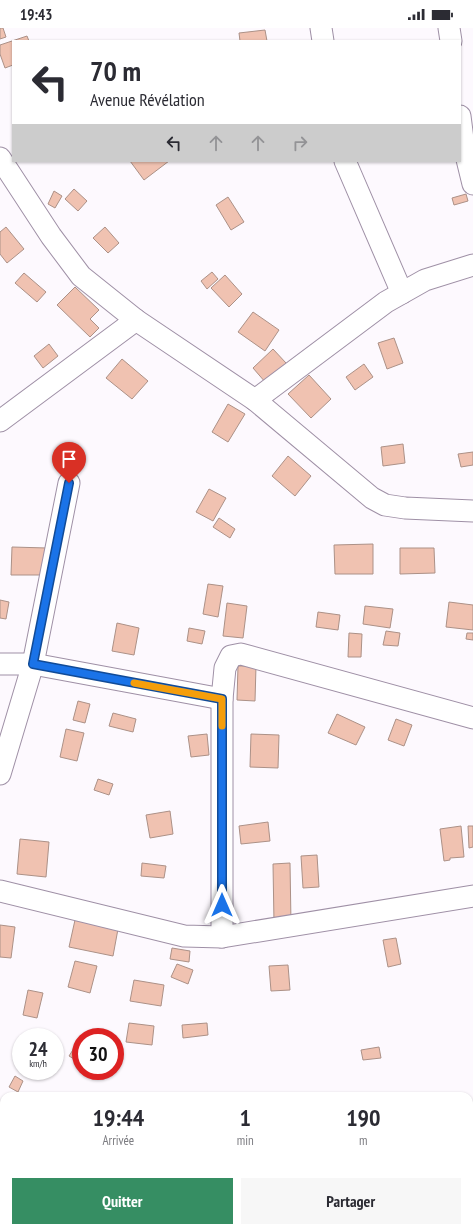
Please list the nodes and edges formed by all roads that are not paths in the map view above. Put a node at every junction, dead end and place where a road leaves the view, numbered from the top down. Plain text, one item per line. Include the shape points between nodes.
1 (321, 28) edge
2 (449, 28) edge
3 (323, 40) edge
4 (451, 40) edge
5 (461, 124) edge
6 (0, 159) edge
7 (345, 162) edge
8 (473, 184) edge
9 (473, 265) edge
10 (402, 293) junction
11 (136, 320) junction
12 (255, 400) junction
13 (0, 420) edge
14 (69, 483) dead end
15 (473, 511) edge
16 (0, 664) edge
17 (33, 664) junction
18 (222, 699) junction
19 (473, 718) edge
20 (0, 774) edge
21 (0, 891) edge
22 (473, 896) edge
23 (222, 937) junction

1 - 3 street
2 - 4 street
5 - 8 street
6 - 11 street via 81,276
7 - 10 street
9 - 10 street via 425,280
10 - 12 street via 386,302
11 - 12 street
11 - 13 street
12 - 15 street via 372,498 385,505
14 - 17 street
16 - 17 street
17 - 18 street
17 - 20 street
18 - 19 street via 225,668 230,656 241,654
18 - 23 street
21 - 23 street via 184,936
22 - 23 street

